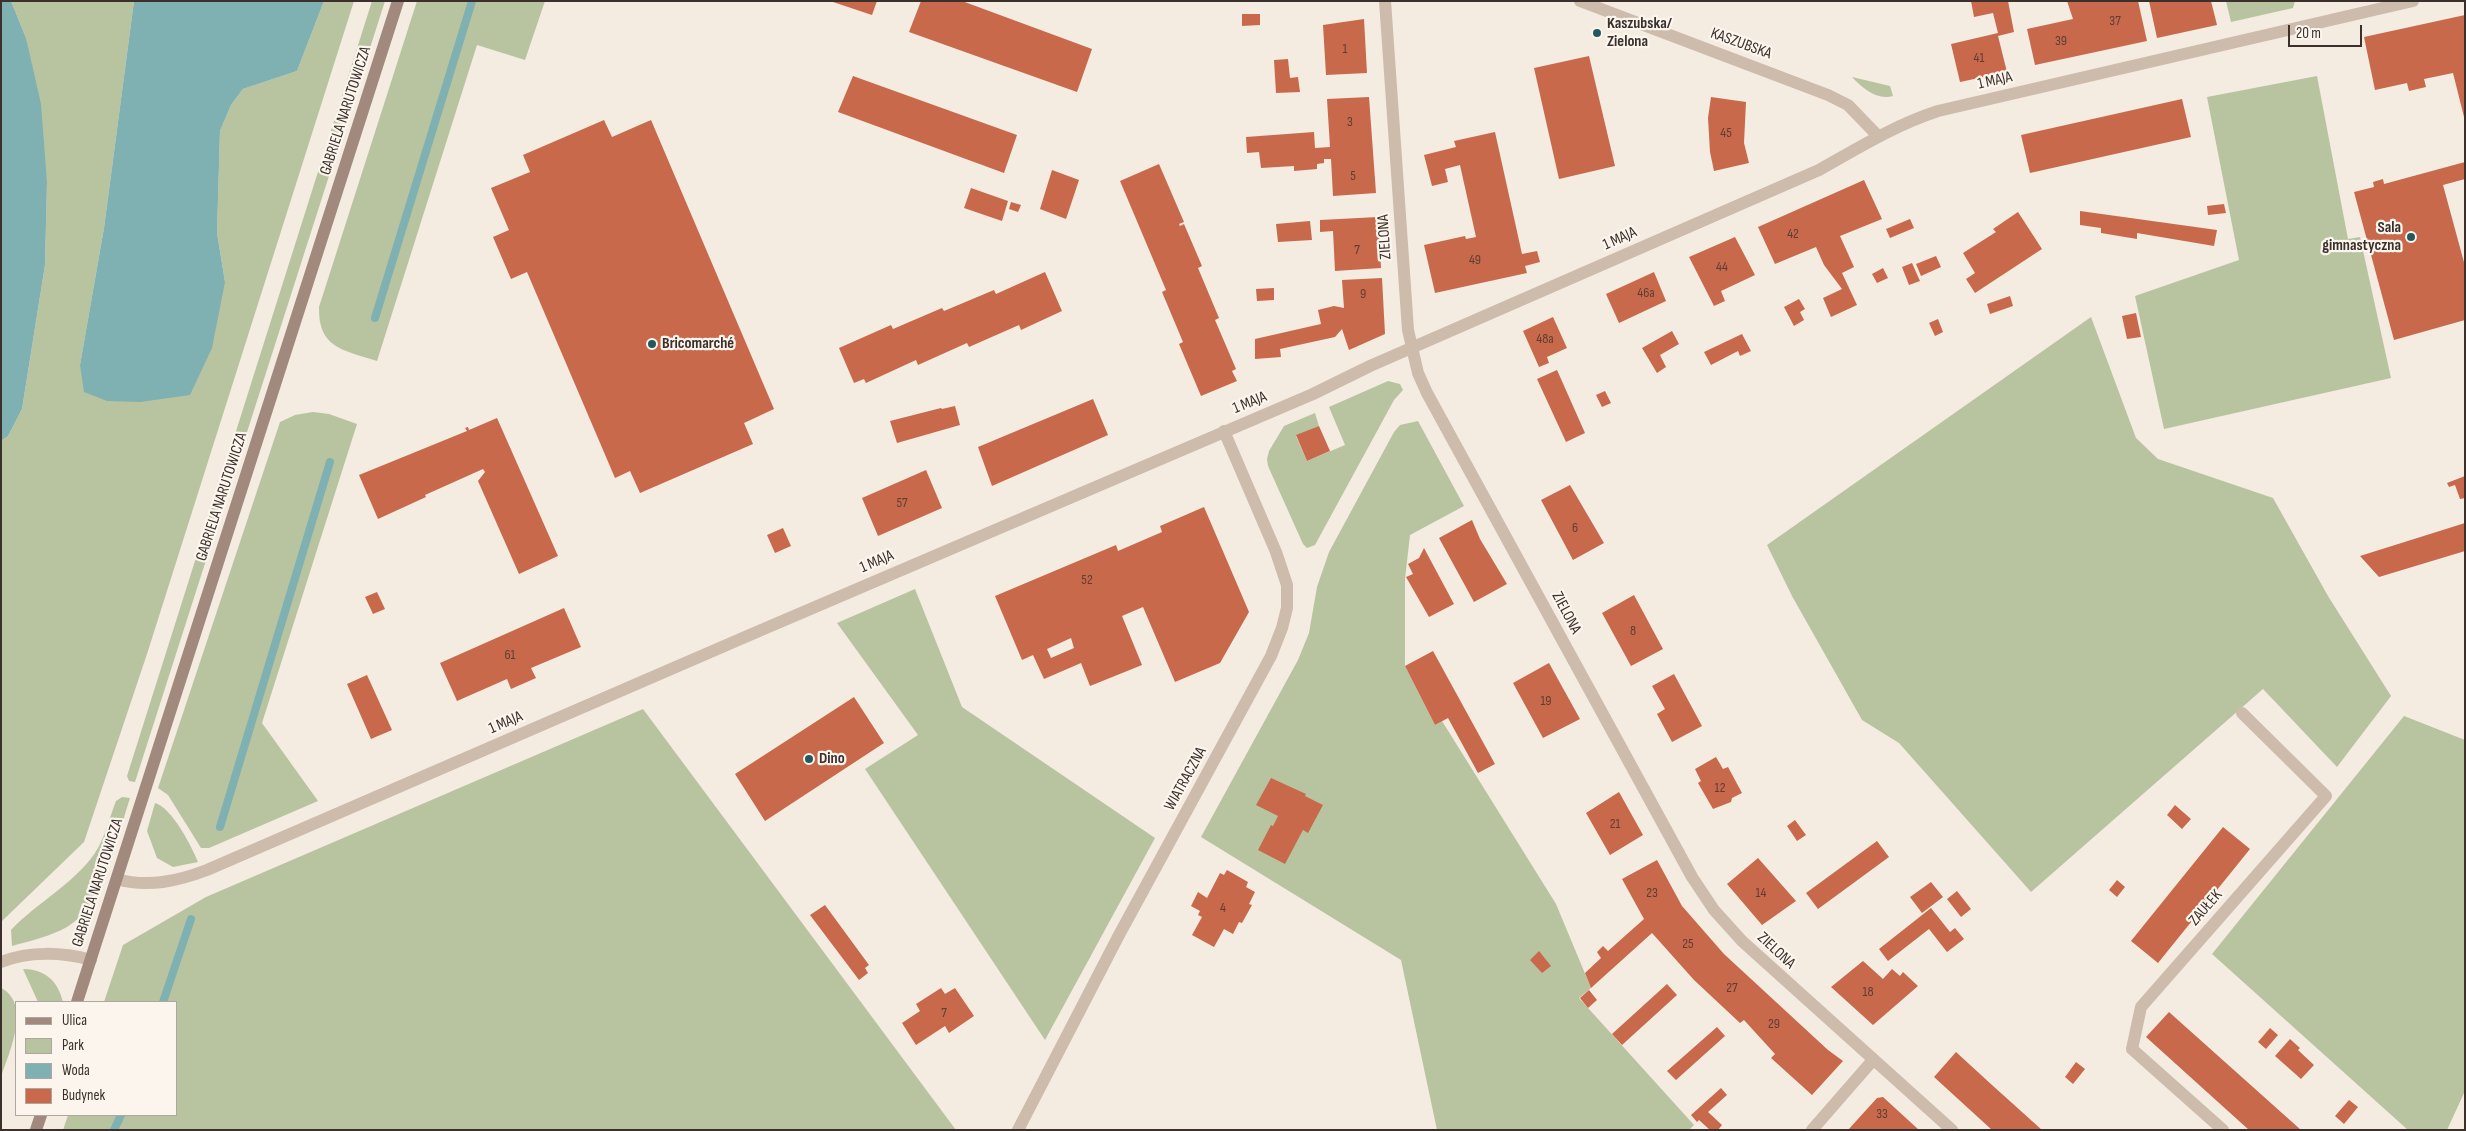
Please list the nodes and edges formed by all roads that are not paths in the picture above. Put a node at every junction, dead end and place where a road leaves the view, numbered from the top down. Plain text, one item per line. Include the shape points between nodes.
1 (398, 1) edge
2 (1386, 1) edge
3 (1580, 1) edge
4 (2413, 1) edge
5 (1878, 136) junction
6 (1412, 348) junction
7 (1224, 431) junction
8 (2242, 713) dead end
9 (117, 879) junction
10 (90, 960) junction
11 (1, 962) edge
12 (77, 1001) edge
13 (1873, 1060) junction
14 (40, 1116) edge
15 (36, 1130) edge
16 (1018, 1130) edge
17 (1812, 1130) edge
18 (1952, 1130) edge
19 (2223, 1130) edge

1 - 9 main road, GABRIELA NARUTOWICZA
2 - 6 street, ZIELONA via 1405,296
3 - 5 street, KASZUBSKA via 1835,98 1848,104
4 - 5 street, 1 MAJA via 1938,111
5 - 6 street, 1 MAJA via 1819,170
6 - 7 street, 1 MAJA
6 - 13 street, ZIELONA via 1427,393 1692,877 1714,910 1742,941
7 - 9 street, 1 MAJA via 207,870 172,881 129,882
7 - 16 street, WIATRACZNA via 1287,585 1287,608 1282,628 1271,656 1119,935
8 - 19 street, ZAUŁEK via 2326,796 2141,1007 2132,1049
9 - 10 main road, GABRIELA NARUTOWICZA
10 - 11 street via 60,953
10 - 12 main road, GABRIELA NARUTOWICZA
13 - 17 street
13 - 18 street, ZIELONA
14 - 15 main road

